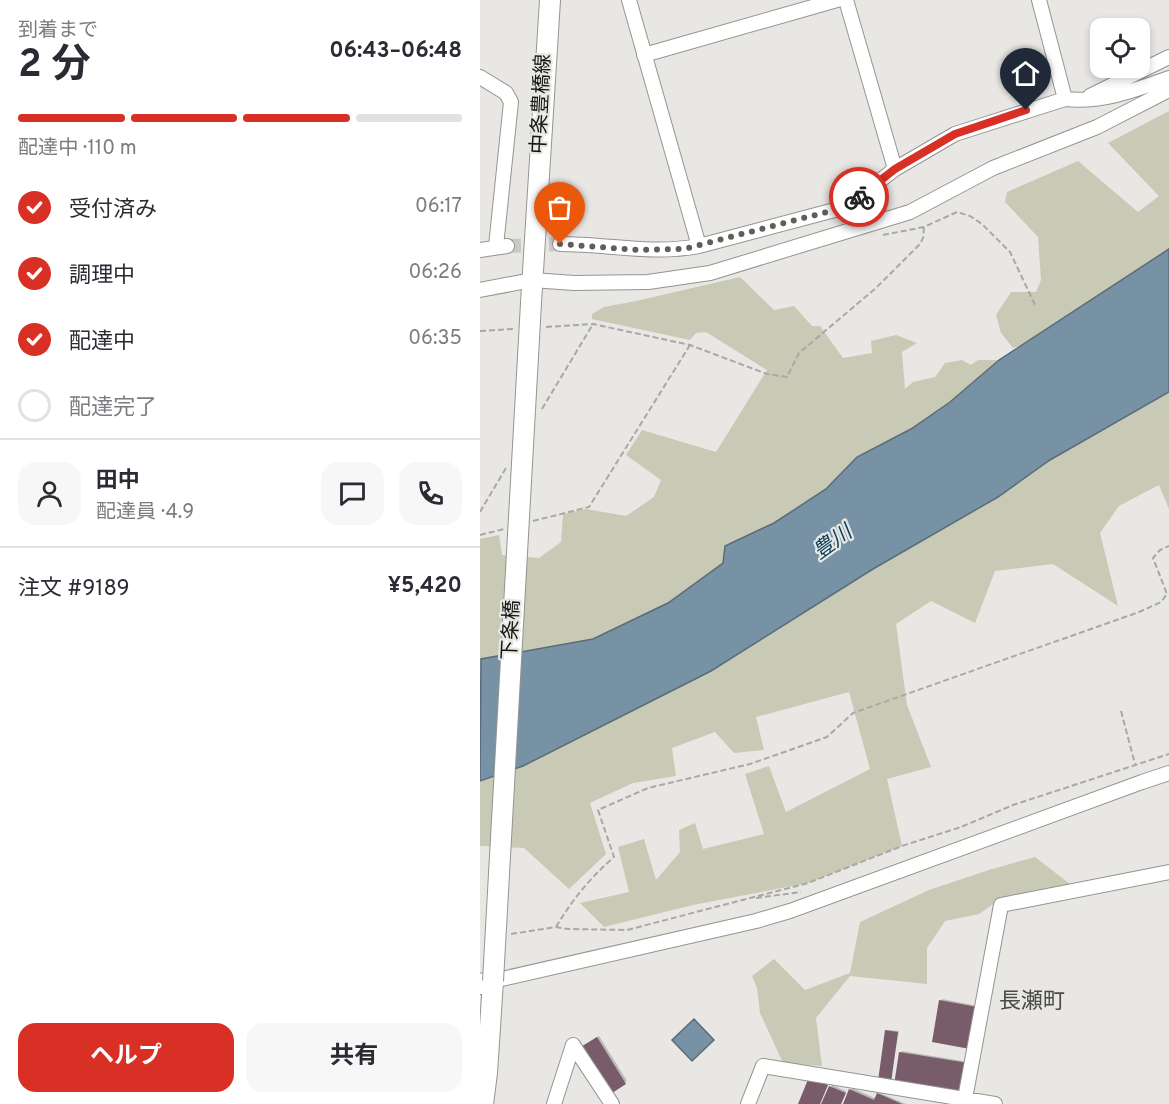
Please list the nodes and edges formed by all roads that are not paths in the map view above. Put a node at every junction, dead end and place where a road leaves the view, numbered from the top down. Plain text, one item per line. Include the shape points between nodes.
1 (550, 0) edge
2 (629, 0) edge
3 (837, 0) edge
4 (846, 0) edge
5 (1039, 0) edge
6 (644, 55) junction
7 (1169, 57) edge
8 (1169, 66) edge
9 (480, 77) edge
10 (1169, 78) edge
11 (1137, 89) junction
12 (1169, 90) edge
13 (1065, 99) junction
14 (1080, 101) junction
15 (1097, 127) junction
16 (895, 169) junction
17 (560, 244) tunnel mouth
18 (699, 246) junction
19 (480, 250) edge
20 (532, 280) junction
21 (480, 290) edge
22 (1169, 773) edge
23 (1169, 872) edge
24 (486, 983) edge
25 (965, 1102) edge
26 (610, 1103) edge
27 (483, 1104) edge
28 (554, 1104) edge
29 (747, 1104) edge
30 (995, 1104) edge

1 - 20 main road, 中条豊橋線
2 - 6 street
3 - 6 street
4 - 16 street
5 - 13 street
6 - 18 street
7 - 14 street
8 - 11 street
9 - 19 street via 506,93 511,102 502,246
10 - 11 street
11 - 14 street via 1100,100
11 - 15 street via 1104,115
12 - 15 street
13 - 14 street
13 - 16 street via 955,134
15 - 20 street via 993,168 910,212 710,273 648,282
16 - 18 street via 846,207
17 - 18 street via 637,250
20 - 21 street
20 - 24 main road, 下条橋, bridge
22 - 24 street via 790,911
23 - 25 street via 1001,905
24 - 27 main road, 下条橋 via 487,1073
25 - 29 street via 763,1066
25 - 30 street
26 - 28 street via 573,1045

